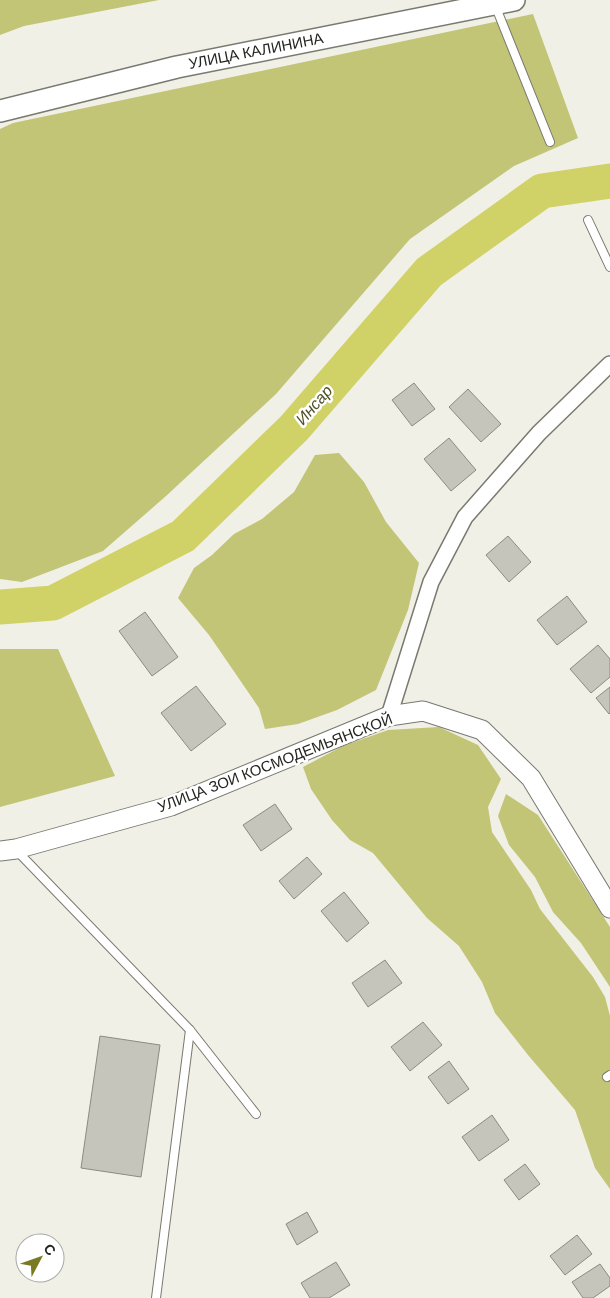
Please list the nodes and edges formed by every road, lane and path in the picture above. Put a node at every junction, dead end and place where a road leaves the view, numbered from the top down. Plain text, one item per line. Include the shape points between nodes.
1 (505, 2) edge
2 (0, 111) edge
3 (550, 142) dead end
4 (588, 220) dead end
5 (610, 267) edge
6 (610, 364) edge
7 (389, 716) junction
8 (8, 850) edge
9 (610, 908) edge
10 (190, 1030) junction
11 (256, 1114) dead end
12 (156, 1298) edge

1 - 2 main road, УЛИЦА КАЛИНИНА via 445,10 177,67
1 - 3 lane
4 - 5 lane
6 - 7 street via 539,433 465,517 431,582
7 - 8 street, УЛИЦА ЗОИ КОСМОДЕМЬЯНСКОЙ via 171,806
7 - 9 street, УЛИЦА ЗОИ КОСМОДЕМЬЯНСКОЙ via 423,711 482,730 531,778
8 - 10 lane
10 - 11 lane
10 - 12 lane

